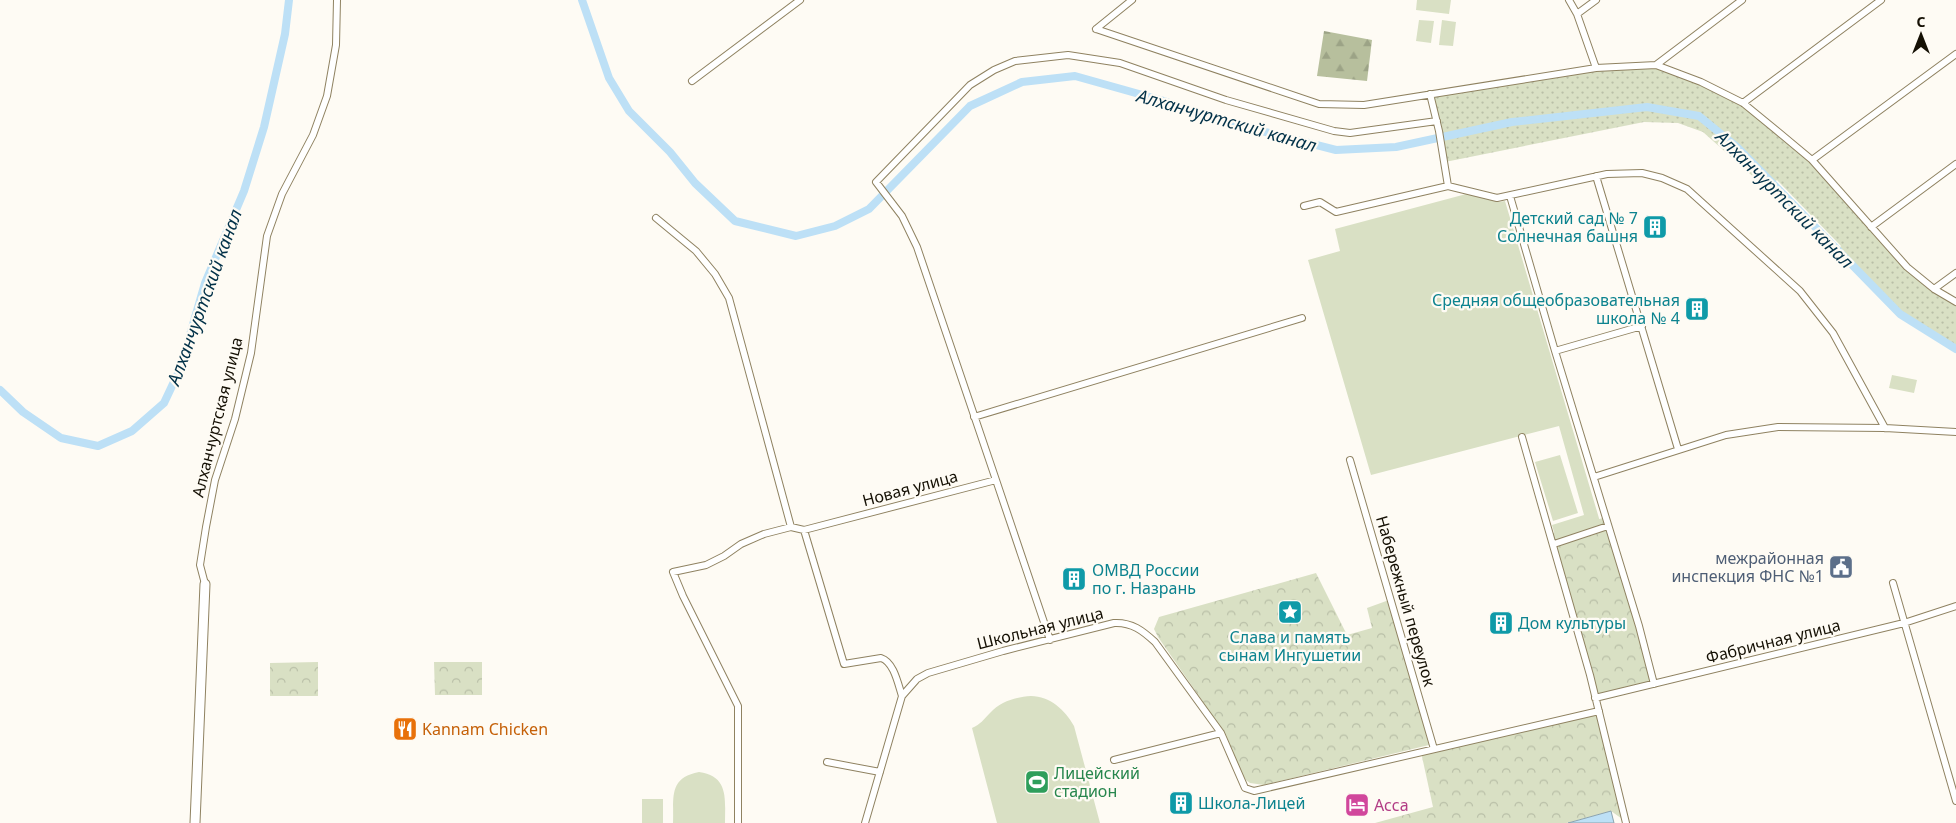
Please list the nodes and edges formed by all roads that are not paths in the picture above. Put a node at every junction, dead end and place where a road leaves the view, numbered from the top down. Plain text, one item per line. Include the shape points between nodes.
1 (337, 0) edge
2 (800, 0) edge
3 (1132, 0) edge
4 (1569, 0) edge
5 (1596, 0) edge
6 (1742, 0) edge
7 (1881, 0) edge
8 (1577, 14) junction
9 (1956, 54) edge
10 (1656, 65) junction
11 (1596, 68) junction
12 (692, 81) dead end
13 (1430, 94) junction
14 (1743, 104) junction
15 (1437, 121) junction
16 (1812, 160) junction
17 (1956, 164) edge
18 (1596, 176) junction
19 (1448, 186) junction
20 (1510, 196) junction
21 (1304, 206) dead end
22 (656, 218) dead end
23 (1871, 227) junction
24 (1956, 273) edge
25 (1934, 289) junction
26 (1956, 302) edge
27 (1302, 318) dead end
28 (1642, 326) junction
29 (1555, 351) junction
30 (974, 417) junction
31 (1884, 428) junction
32 (1956, 432) edge
33 (1522, 437) dead end
34 (1678, 449) junction
35 (1350, 460) dead end
36 (1594, 477) junction
37 (996, 480) junction
38 (791, 526) junction
39 (1608, 526) junction
40 (804, 530) junction
41 (1554, 544) junction
42 (1893, 583) dead end
43 (205, 584) joint
44 (1956, 606) edge
45 (1904, 623) junction
46 (1050, 640) junction
47 (1654, 684) junction
48 (902, 696) junction
49 (1595, 698) junction
50 (1599, 711) junction
51 (1221, 733) junction
52 (1434, 749) junction
53 (1114, 760) dead end
54 (828, 762) dead end
55 (880, 772) junction
56 (1956, 801) edge
57 (195, 823) edge
58 (738, 823) edge
59 (866, 823) edge
60 (1626, 823) edge

1 - 43 street, Алханчуртская улица via 336,45 327,96 313,135 282,194 267,236 251,353 235,419 215,480 206,526 200,565
2 - 12 street
3 - 13 street via 1096,29 1319,104 1364,105
4 - 8 street
5 - 8 street
6 - 10 street
7 - 14 street
8 - 11 street
9 - 16 street
10 - 11 street
10 - 14 street via 1701,82
11 - 13 street
13 - 15 street
14 - 16 street
15 - 19 street
15 - 30 street via 1350,133 1334,131 1226,100 1120,63 1068,55 1015,61 970,85 876,182 902,216 917,247
16 - 23 street
17 - 23 street
18 - 20 street
18 - 28 street
18 - 31 street via 1642,173 1662,178 1687,189 1716,214 1800,291 1833,333
19 - 20 street via 1497,198
19 - 21 street via 1336,212 1320,202
20 - 29 street
22 - 38 street via 696,252 715,274 729,298
23 - 25 street via 1907,267
24 - 25 street
25 - 26 street
27 - 30 street
28 - 29 street
28 - 34 street
29 - 36 street
30 - 37 street
31 - 32 street
31 - 34 street via 1778,427 1726,435
33 - 41 street
34 - 36 street
35 - 52 street, Набережный переулок
36 - 39 street
37 - 40 street, Новая улица
37 - 46 street
38 - 40 street
38 - 58 street via 741,544 706,565 674,572 738,706
39 - 41 street
39 - 47 street
40 - 48 street via 844,664 884,659 892,669
41 - 49 street
42 - 45 street
43 - 57 street, Алханчуртская улица
44 - 45 street, Фабричная улица
45 - 47 street, Фабричная улица
45 - 56 street
46 - 48 street, Школьная улица via 928,673
46 - 51 street, Школьная улица via 1114,623 1124,623 1141,630 1155,642
47 - 49 street, Фабричная улица
48 - 55 street
49 - 50 street
50 - 52 street, Школьная улица
50 - 60 street
51 - 52 street, Школьная улица via 1245,788 1254,791
51 - 53 street
54 - 55 street
55 - 59 street

